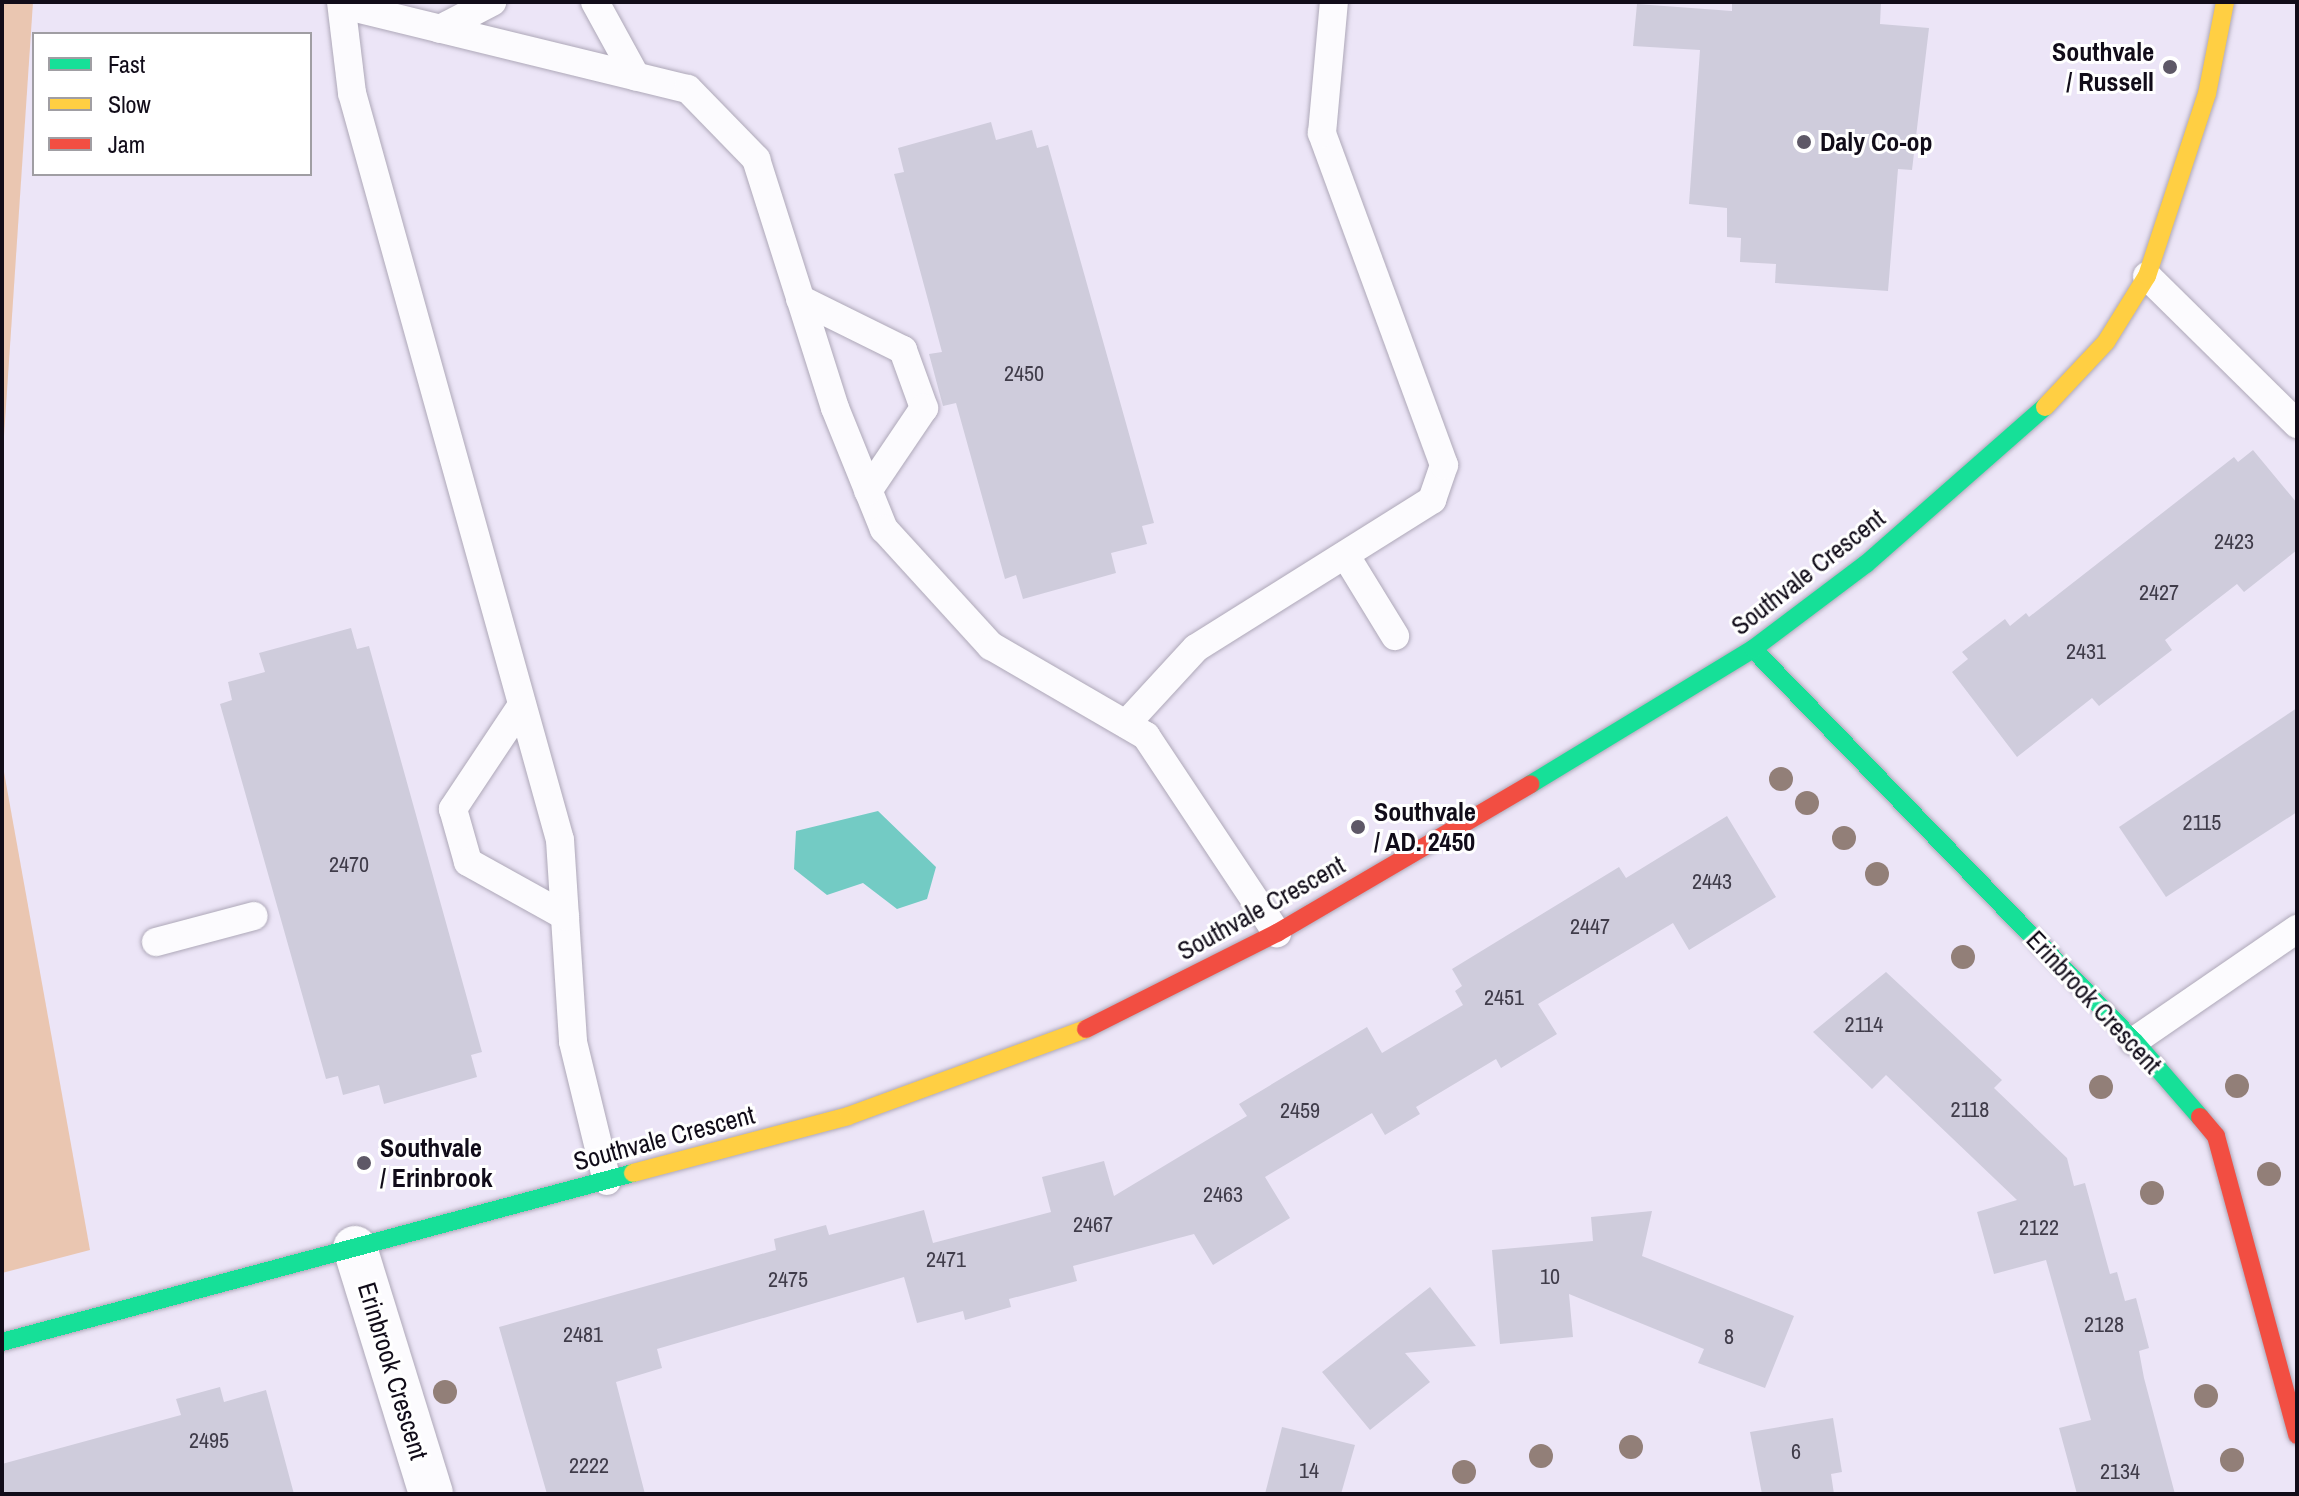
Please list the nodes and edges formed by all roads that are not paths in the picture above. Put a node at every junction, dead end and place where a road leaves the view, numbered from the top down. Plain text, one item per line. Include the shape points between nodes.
1 (492, 2) edge
2 (595, 2) edge
3 (1334, 2) edge
4 (2225, 2) edge
5 (342, 4) edge
6 (440, 29) junction
7 (636, 77) junction
8 (2147, 276) junction
9 (800, 299) junction
10 (2297, 424) edge
11 (868, 491) junction
12 (1346, 556) junction
13 (1395, 636) dead end
14 (1753, 649) junction
15 (522, 705) junction
16 (1126, 724) junction
17 (254, 916) dead end
18 (565, 916) junction
19 (2297, 929) edge
20 (1277, 933) junction
21 (156, 942) dead end
22 (2134, 1041) junction
23 (607, 1181) junction
24 (355, 1248) junction
25 (2, 1342) edge
26 (2297, 1435) edge
27 (431, 1494) edge

1 - 6 lane
2 - 7 lane
3 - 12 lane via 1322,133 1444,465 1432,500
4 - 8 street, Southvale Crescent via 2207,94
5 - 6 lane
5 - 15 lane via 352,93
6 - 7 lane
7 - 9 lane via 688,89 756,159
8 - 10 lane
8 - 14 street, Southvale Crescent via 2106,342 2053,400 1866,564
9 - 11 lane
9 - 11 lane via 903,350 924,408
11 - 16 lane via 884,529 991,646
12 - 13 lane
12 - 16 lane via 1196,648
14 - 20 street, Southvale Crescent
14 - 22 street, Erinbrook Crescent
15 - 18 lane via 560,840
15 - 18 lane via 453,809 468,862
16 - 20 lane via 1146,736
17 - 21 lane
18 - 23 lane via 573,1042
19 - 22 lane
20 - 23 street, Southvale Crescent via 1072,1036 848,1116
22 - 26 street, Erinbrook Crescent via 2216,1136
23 - 24 street, Southvale Crescent
24 - 25 street, Southvale Crescent
24 - 27 street, Erinbrook Crescent

